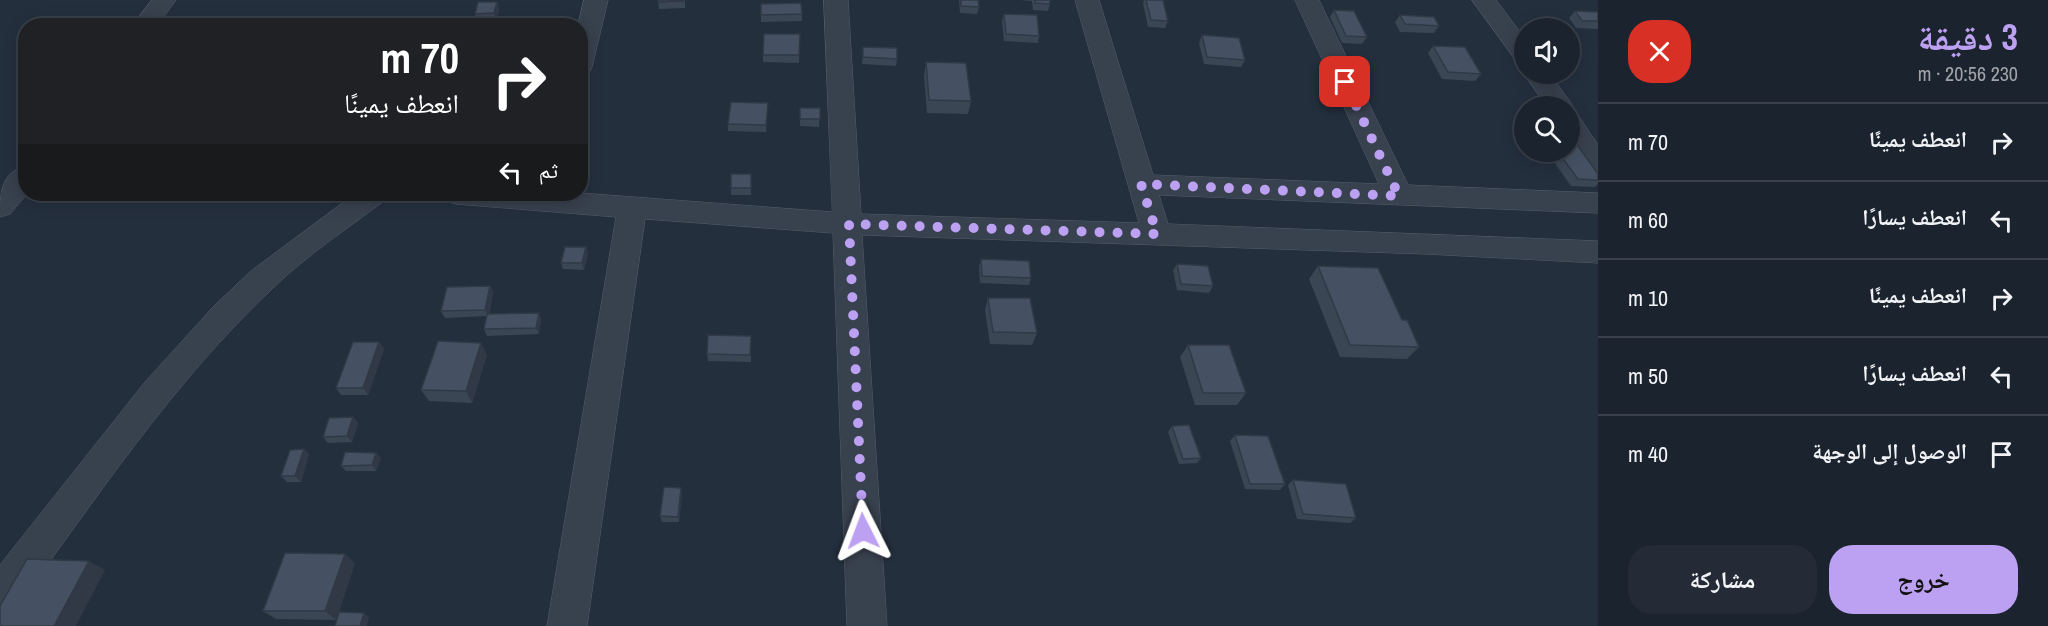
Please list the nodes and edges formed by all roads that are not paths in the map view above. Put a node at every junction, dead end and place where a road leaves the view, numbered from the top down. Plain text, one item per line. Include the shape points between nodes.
1 (164, 0) edge
2 (596, 0) edge
3 (836, 0) edge
4 (1087, 0) edge
5 (1307, 0) edge
6 (1484, 0) edge
7 (150, 18) edge
8 (588, 34) edge
9 (1514, 40) edge
10 (1580, 138) edge
11 (1598, 166) edge
12 (18, 180) edge
13 (1141, 184) junction
14 (1399, 196) junction
15 (365, 201) edge
16 (580, 201) edge
17 (1598, 203) edge
18 (0, 207) edge
19 (632, 208) junction
20 (849, 224) junction
21 (1157, 234) junction
22 (1598, 252) edge
23 (0, 597) edge
24 (567, 626) edge
25 (867, 626) edge

1 - 7 street
2 - 8 street
3 - 20 street
4 - 13 street
5 - 14 street
6 - 9 street
10 - 11 street
12 - 18 street
13 - 14 street
13 - 21 street
14 - 17 street
15 - 23 street via 264,278 220,321 147,403
16 - 19 street
19 - 20 street
19 - 24 street
20 - 21 street
20 - 25 street
21 - 22 street

